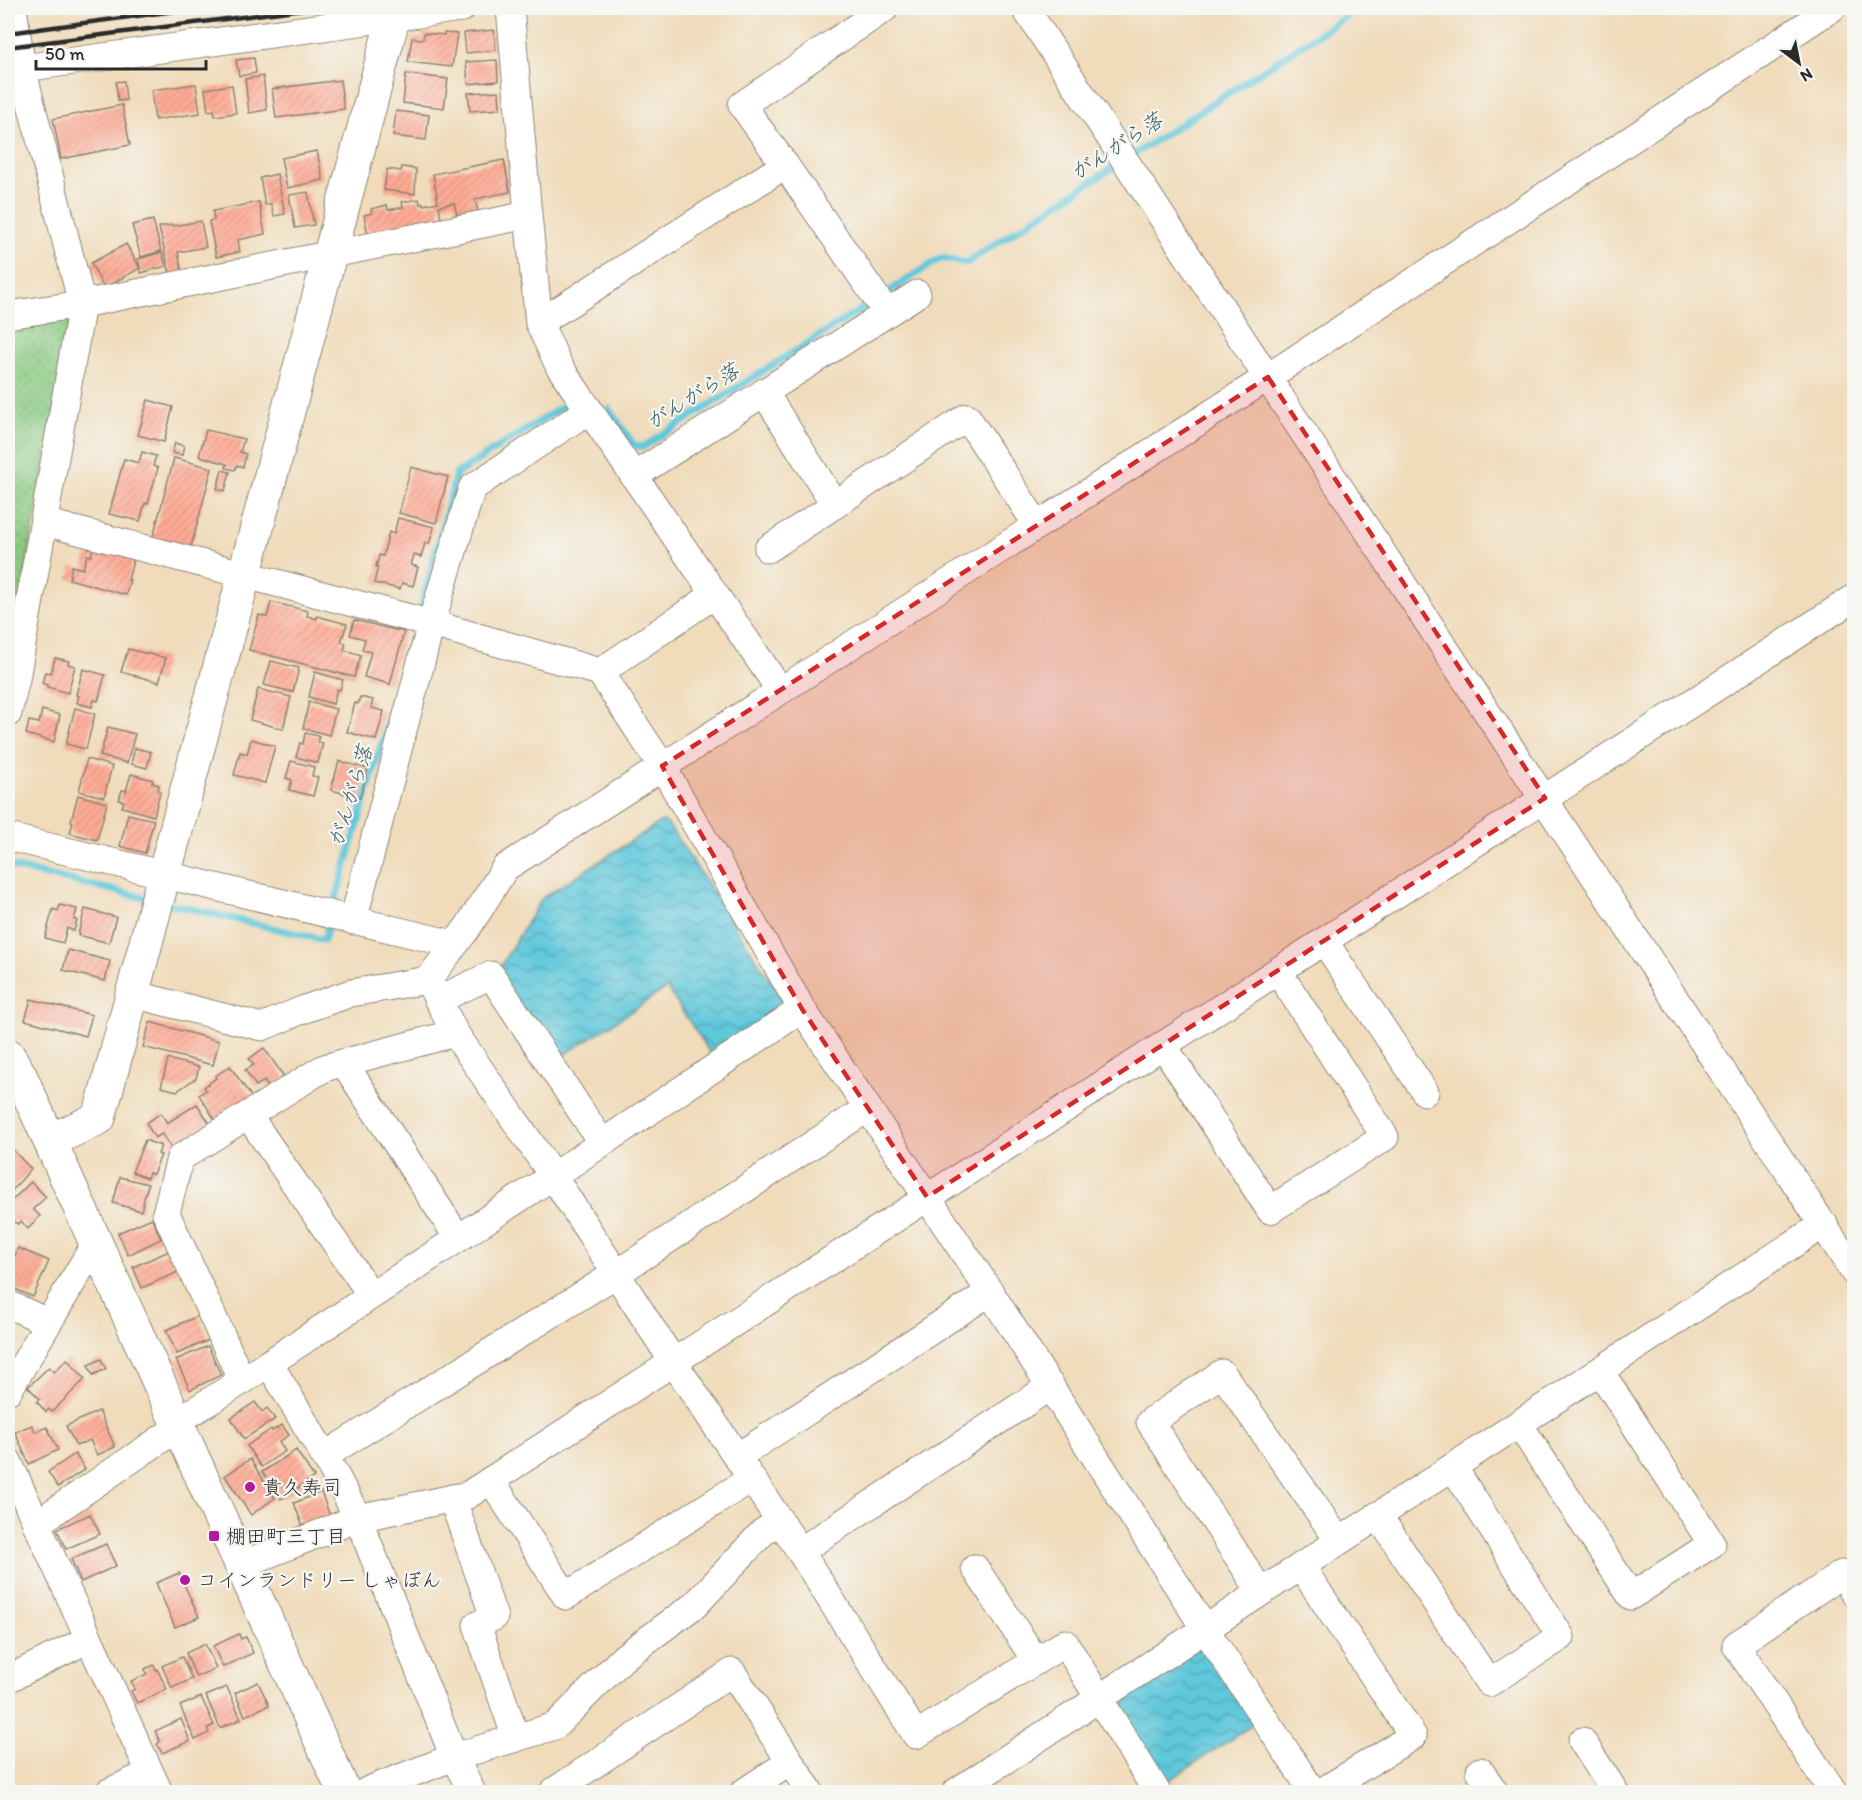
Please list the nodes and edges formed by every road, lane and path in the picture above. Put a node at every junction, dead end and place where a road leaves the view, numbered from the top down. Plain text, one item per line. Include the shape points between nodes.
1 (462, 8) edge
2 (510, 8) edge
3 (885, 8) edge
4 (1024, 8) edge
5 (1832, 8) edge
6 (16, 9) edge
7 (394, 12) edge
8 (15, 69) edge
9 (785, 165) junction
10 (528, 215) junction
11 (330, 255) junction
12 (916, 294) dead end
13 (82, 304) junction
14 (886, 313) junction
15 (8, 315) edge
16 (538, 323) junction
17 (1268, 377) junction
18 (764, 392) junction
19 (588, 410) junction
20 (634, 476) junction
21 (835, 505) junction
22 (44, 522) junction
23 (1037, 525) junction
24 (768, 549) dead end
25 (244, 575) junction
26 (714, 595) junction
27 (1854, 598) edge
28 (430, 624) junction
29 (600, 672) junction
30 (12, 678) edge
31 (780, 690) junction
32 (8, 713) edge
33 (662, 766) junction
34 (1545, 798) junction
35 (8, 837) edge
36 (160, 891) junction
37 (353, 921) junction
38 (1324, 941) junction
39 (453, 945) junction
40 (1278, 971) junction
41 (433, 990) junction
42 (133, 994) junction
43 (802, 1009) junction
44 (455, 1033) junction
45 (1163, 1045) junction
46 (8, 1055) edge
47 (344, 1063) junction
48 (1425, 1092) dead end
49 (868, 1108) junction
50 (248, 1115) junction
51 (45, 1129) junction
52 (602, 1143) junction
53 (553, 1176) junction
54 (927, 1197) junction
55 (1824, 1224) junction
56 (458, 1238) junction
57 (96, 1242) junction
58 (1854, 1272) edge
59 (616, 1274) junction
60 (990, 1292) junction
61 (371, 1295) junction
62 (8, 1304) edge
63 (47, 1322) junction
64 (269, 1363) junction
65 (674, 1363) junction
66 (1600, 1371) junction
67 (242, 1381) junction
68 (1051, 1386) junction
69 (8, 1390) edge
70 (1519, 1424) junction
71 (178, 1425) junction
72 (324, 1456) junction
73 (8, 1461) edge
74 (1453, 1467) junction
75 (744, 1468) junction
76 (491, 1480) junction
77 (452, 1498) junction
78 (1378, 1515) junction
79 (358, 1518) junction
80 (780, 1521) junction
81 (36, 1524) junction
82 (1339, 1541) junction
83 (800, 1551) junction
84 (241, 1565) junction
85 (1301, 1566) junction
86 (975, 1568) dead end
87 (1261, 1592) junction
88 (1854, 1592) edge
89 (1205, 1629) junction
90 (88, 1639) junction
91 (1036, 1661) junction
92 (8, 1679) edge
93 (1099, 1698) junction
94 (516, 1738) junction
95 (1582, 1741) dead end
96 (454, 1757) junction
97 (790, 1762) junction
98 (154, 1783) edge
99 (109, 1792) edge
100 (344, 1792) edge
101 (365, 1792) edge
102 (472, 1792) edge
103 (553, 1792) edge
104 (744, 1792) edge
105 (810, 1792) edge
106 (956, 1792) edge
107 (1157, 1792) edge
108 (1313, 1792) edge
109 (1321, 1792) edge
110 (1615, 1792) edge
111 (1833, 1792) edge

1 - 7 street
2 - 10 street
3 - 9 street via 742,105
4 - 17 street
5 - 17 street
6 - 8 street
7 - 8 street
7 - 11 street
8 - 13 street
9 - 14 street
9 - 16 street
10 - 11 street
10 - 16 street
11 - 13 street
11 - 25 street
12 - 14 street
13 - 15 street
13 - 22 street
14 - 18 street
16 - 19 street via 559,366
17 - 23 street
17 - 34 street
18 - 20 street
18 - 21 street
19 - 20 street
19 - 28 street via 472,488
20 - 26 street
21 - 23 street via 967,417
21 - 24 street
22 - 25 street
22 - 30 street
23 - 31 street
25 - 28 street
25 - 36 street
26 - 29 street
26 - 31 street
27 - 34 street
28 - 29 street
28 - 37 street
29 - 33 street
30 - 32 street
31 - 33 street
33 - 39 street via 505,868
33 - 43 street
34 - 38 street
34 - 55 street
35 - 36 street
36 - 37 street
36 - 42 street
37 - 39 street
38 - 40 street
38 - 48 street
39 - 41 street
40 - 45 street
40 - 45 street via 1385,1137 1270,1210
41 - 42 street via 351,993 262,1027
41 - 44 street
41 - 52 street via 491,975
42 - 51 street via 99,1118
43 - 49 street
43 - 52 street
44 - 47 street
44 - 53 street
45 - 54 street
46 - 51 street
47 - 50 street via 324,1068
47 - 56 street
49 - 54 street
49 - 59 street
50 - 61 street
50 - 67 street via 180,1158 166,1213
51 - 57 street
52 - 53 street
53 - 56 street
53 - 59 street
54 - 60 street
54 - 65 street
55 - 58 street
55 - 66 street
56 - 61 street
57 - 63 street
57 - 71 street
59 - 65 street
59 - 72 street
60 - 68 street
60 - 75 street
61 - 64 street
62 - 63 street
63 - 69 street
64 - 67 street
64 - 72 street
65 - 75 street
65 - 76 street
66 - 70 street
66 - 70 street via 1712,1544 1631,1596
67 - 71 street
68 - 83 street
68 - 89 street
70 - 74 street
71 - 81 street
71 - 84 street
72 - 79 street
73 - 81 street
74 - 78 street
74 - 78 street via 1561,1637 1489,1683
75 - 76 street via 566,1596
75 - 80 street
76 - 77 street via 468,1495
77 - 79 street
77 - 94 street via 494,1617 477,1625
78 - 82 street
79 - 84 street
79 - 96 street
80 - 83 street
80 - 94 street via 763,1532 696,1604 624,1657 555,1726
81 - 90 street
82 - 85 street
82 - 87 street via 1222,1373 1150,1422
83 - 91 street via 916,1735
84 - 100 street
85 - 87 street
85 - 109 street via 1413,1736
86 - 91 street
87 - 89 street
88 - 111 street via 1842,1574 1736,1645
89 - 93 street
89 - 108 street
90 - 92 street
90 - 98 street
91 - 93 street via 1065,1643
93 - 106 street
93 - 107 street
94 - 96 street
95 - 110 street
96 - 101 street
96 - 102 street
97 - 103 street via 732,1672
97 - 104 street
97 - 105 street
98 - 99 street

